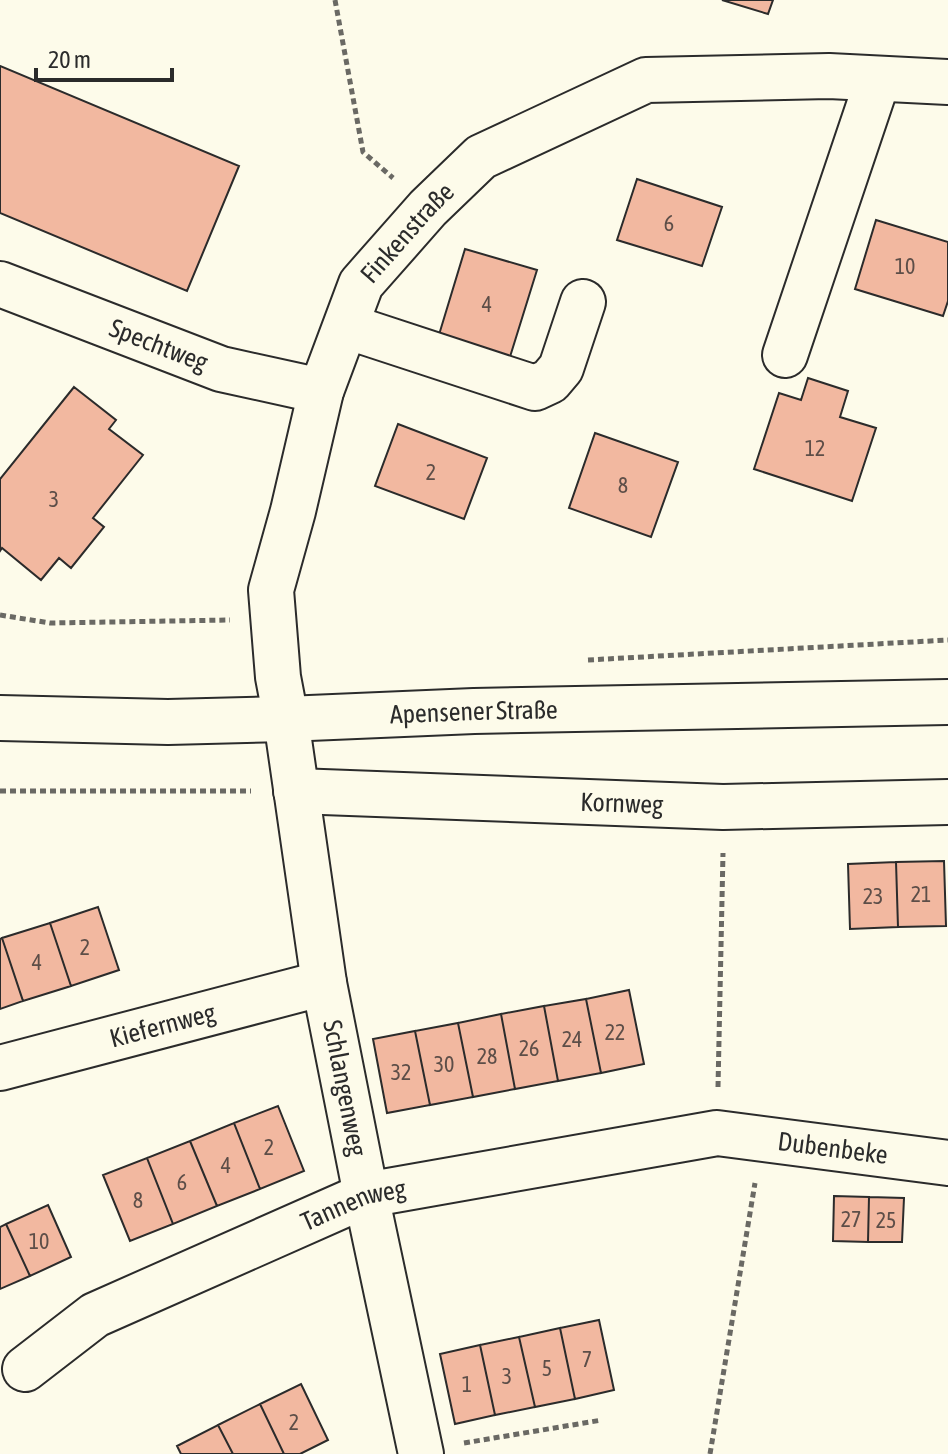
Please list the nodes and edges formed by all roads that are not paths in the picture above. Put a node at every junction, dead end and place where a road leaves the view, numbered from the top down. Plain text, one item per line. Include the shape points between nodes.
1 (878, 79) junction
2 (948, 82) edge
3 (0, 284) edge
4 (583, 302) dead end
5 (346, 326) junction
6 (785, 355) dead end
7 (321, 391) junction
8 (948, 702) edge
9 (0, 718) edge
10 (286, 719) junction
11 (296, 791) junction
12 (948, 802) edge
13 (324, 983) junction
14 (0, 1068) edge
15 (717, 1133) joint
16 (948, 1163) edge
17 (366, 1195) junction
18 (25, 1369) dead end
19 (420, 1452) edge

1 - 2 street, Finkenstraße
1 - 5 street, Finkenstraße via 646,80 481,157 361,284
1 - 6 street
3 - 7 street, Spechtweg via 221,369
4 - 5 street via 561,368 535,388
5 - 7 street, Finkenstraße
7 - 10 street, Finkenstraße via 271,590
8 - 10 street, Apensener Straße
9 - 10 street, Apensener Straße
10 - 11 street, Schlangenweg
11 - 12 street, Kornweg via 723,807
11 - 13 street, Schlangenweg
13 - 14 street, Kiefernweg
13 - 17 street, Schlangenweg
15 - 16 street, Dubenbeke
15 - 17 street, Tannenweg
17 - 18 street, Tannenweg via 95,1315
17 - 19 street, Schlangenweg

